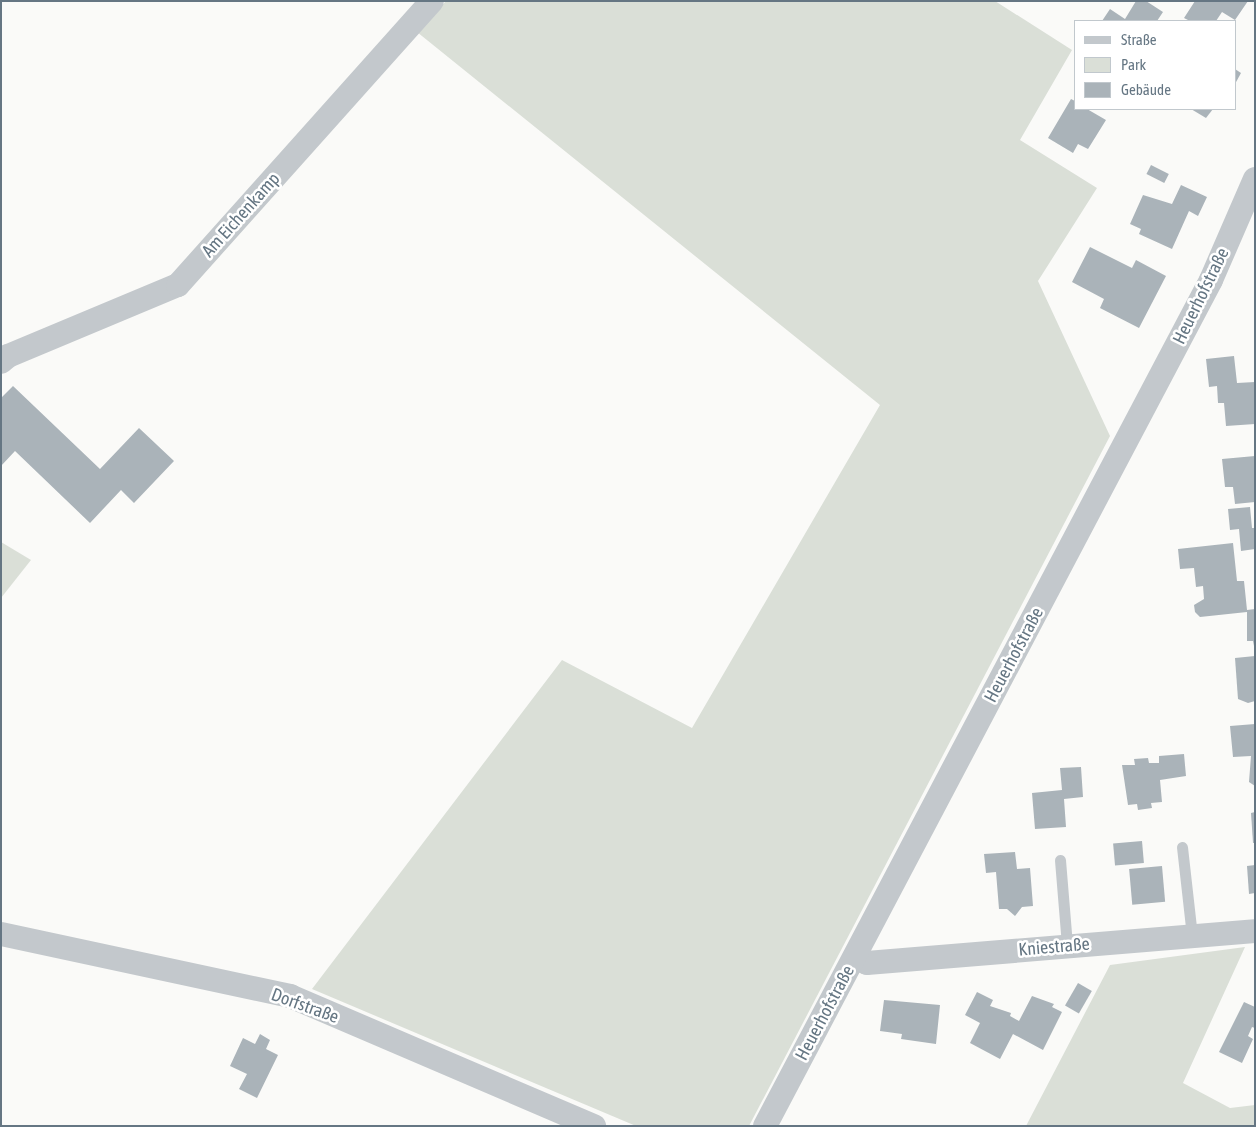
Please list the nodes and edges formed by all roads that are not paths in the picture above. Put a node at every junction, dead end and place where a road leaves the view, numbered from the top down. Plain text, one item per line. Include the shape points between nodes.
1 (432, 1) edge
2 (1253, 189) edge
3 (1, 362) edge
4 (1182, 847) dead end
5 (1060, 860) dead end
6 (1255, 931) edge
7 (1, 934) edge
8 (1192, 936) junction
9 (1067, 946) junction
10 (855, 957) junction
11 (594, 1126) edge
12 (765, 1126) edge

1 - 3 street, Am Eichenkamp via 178,285 8,356
2 - 10 street, Heuerhofstraße via 1211,280
4 - 8 lane
5 - 9 lane
6 - 8 street, Kniestraße
7 - 11 street, Dorfstraße via 290,996
8 - 9 street, Kniestraße
9 - 10 street, Kniestraße via 867,963
10 - 12 street, Heuerhofstraße

